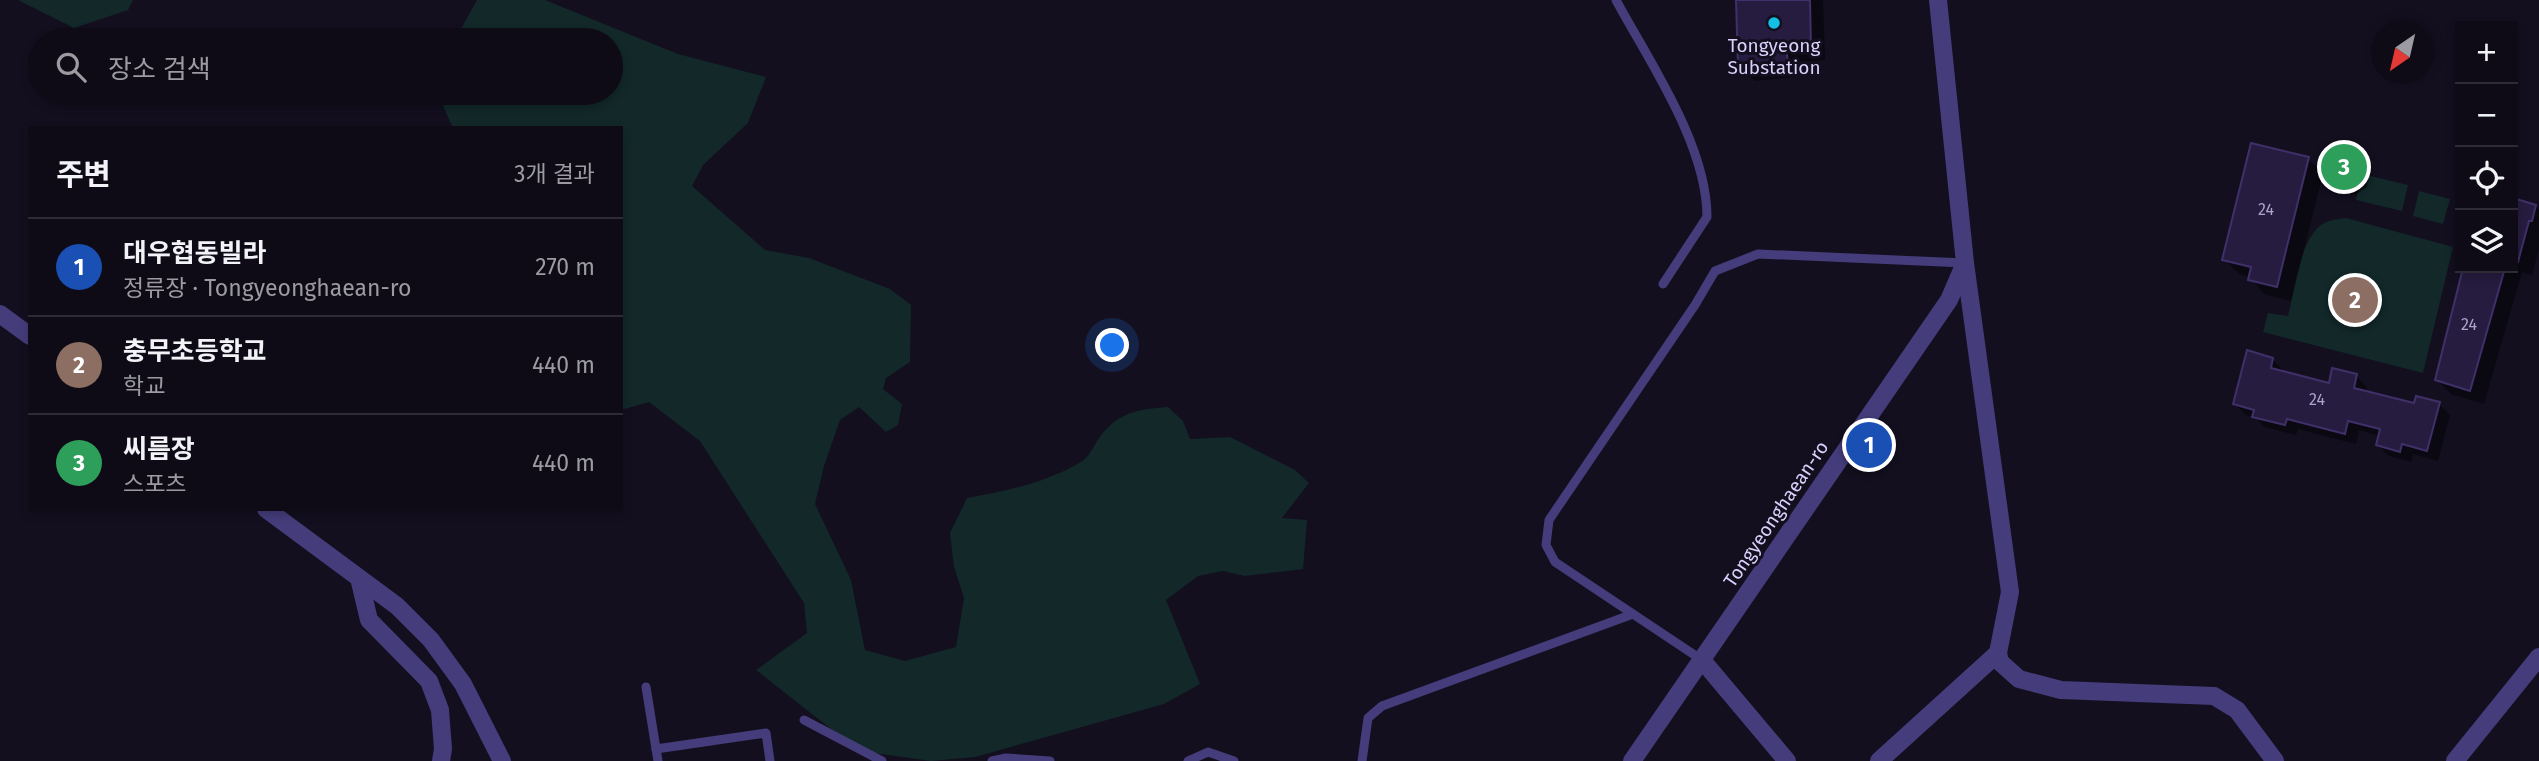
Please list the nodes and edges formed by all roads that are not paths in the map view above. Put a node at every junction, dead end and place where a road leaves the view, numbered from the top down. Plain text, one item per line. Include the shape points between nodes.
1 (1616, 0) edge
2 (1938, 0) edge
3 (1965, 263) junction
4 (1663, 284) dead end
5 (0, 314) edge
6 (28, 335) edge
7 (269, 511) edge
8 (359, 578) junction
9 (1633, 614) junction
10 (1998, 653) junction
11 (2539, 657) edge
12 (1702, 660) junction
13 (646, 687) dead end
14 (804, 719) dead end
15 (656, 749) junction
16 (441, 761) edge
17 (502, 761) edge
18 (658, 761) edge
19 (771, 761) edge
20 (883, 761) edge
21 (992, 761) edge
22 (1050, 761) edge
23 (1188, 761) edge
24 (1234, 761) edge
25 (1362, 761) edge
26 (1632, 761) edge
27 (1787, 761) edge
28 (1879, 761) edge
29 (2275, 761) edge
30 (2455, 761) edge

1 - 4 lane via 1689,137 1707,205 1707,217
2 - 3 street, Tongyeonghaean-ro
3 - 9 lane via 1758,254 1715,271 1549,520 1546,545 1555,562
3 - 10 street via 2010,592
3 - 12 street, Tongyeonghaean-ro via 1949,300
5 - 6 street
7 - 8 street
8 - 16 street via 369,620 429,681 440,710
8 - 17 street via 397,606 431,640 463,684
9 - 12 lane
9 - 25 lane via 1382,706 1368,718
10 - 28 street
10 - 29 street via 2000,662 2019,679 2061,690 2214,696 2237,710
11 - 30 street
12 - 26 street, Tongyeonghaean-ro
12 - 27 street
13 - 15 lane
14 - 20 lane
15 - 18 lane
15 - 19 lane via 766,733
21 - 22 lane
23 - 24 lane via 1208,752

